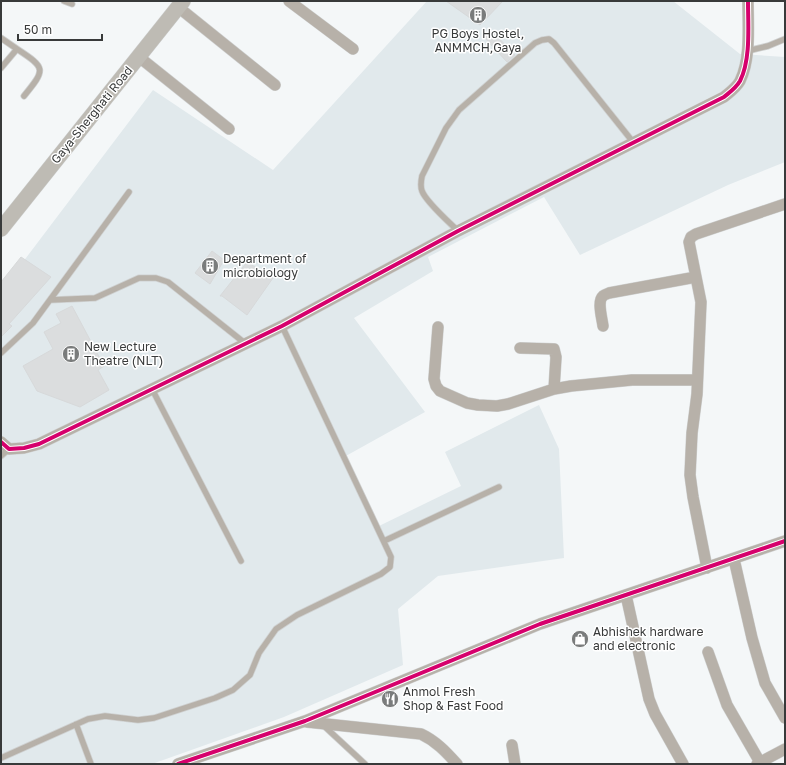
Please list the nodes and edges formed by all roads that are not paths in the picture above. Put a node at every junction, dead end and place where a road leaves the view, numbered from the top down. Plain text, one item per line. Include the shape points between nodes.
1 (64, 1) edge
2 (289, 1) edge
3 (748, 1) edge
4 (72, 4) dead end
5 (180, 4) edge
6 (1, 38) edge
7 (785, 39) edge
8 (17, 49) junction
9 (352, 49) dead end
10 (747, 51) junction
11 (139, 57) junction
12 (1, 68) edge
13 (275, 85) dead end
14 (24, 96) dead end
15 (229, 129) dead end
16 (634, 142) junction
17 (129, 192) dead end
18 (785, 204) edge
19 (1, 228) edge
20 (458, 231) junction
21 (696, 277) junction
22 (50, 300) junction
23 (282, 326) junction
24 (438, 326) dead end
25 (603, 326) dead end
26 (246, 344) junction
27 (520, 348) dead end
28 (1, 354) edge
29 (697, 380) junction
30 (152, 389) junction
31 (554, 390) junction
32 (4, 449) edge
33 (499, 487) dead end
34 (384, 541) junction
35 (785, 541) edge
36 (734, 559) junction
37 (241, 561) dead end
38 (707, 568) junction
39 (626, 595) junction
40 (708, 652) dead end
41 (785, 718) edge
42 (305, 721) junction
43 (320, 723) junction
44 (76, 724) junction
45 (512, 745) dead end
46 (785, 749) edge
47 (1, 758) edge
48 (198, 761) edge
49 (759, 763) edge
50 (91, 764) edge
51 (178, 764) edge
52 (365, 764) edge
53 (457, 764) edge
54 (515, 764) edge
55 (683, 764) edge

1 - 4 lane
2 - 9 street
3 - 10 street
5 - 11 main road, Gaya-Sherghati Road
5 - 13 street
6 - 8 lane
7 - 10 lane
8 - 12 lane
8 - 14 lane via 37,62 40,68 36,81
10 - 16 street via 740,82 732,91
11 - 15 street
11 - 19 main road, Gaya-Sherghati Road
16 - 20 street
16 - 20 lane via 554,43 549,39 535,43 459,110 446,128 422,176 422,192
17 - 22 lane
18 - 21 street via 691,237 689,248
20 - 23 street
21 - 25 street via 603,296 600,305
21 - 29 street via 702,302
22 - 26 lane via 95,298 139,278 156,278 168,282
22 - 28 lane via 32,323
23 - 26 street
23 - 34 lane
24 - 31 street via 434,379 440,391 467,403 497,406
26 - 30 street
27 - 31 street via 554,349
29 - 31 street via 632,380
29 - 38 street via 690,475
30 - 32 street via 39,444
30 - 37 lane
33 - 34 lane
34 - 44 lane via 391,557 390,567 382,574 297,616 276,630 259,653 250,674 233,690 154,718 138,720 105,716
35 - 36 street
36 - 38 street
36 - 41 street via 765,683
38 - 39 street
39 - 42 street via 540,624
39 - 55 street via 654,714
40 - 49 street via 727,705
42 - 43 street
42 - 48 street
43 - 52 lane
43 - 53 street via 421,734 439,744
44 - 47 lane
44 - 50 lane
45 - 54 street
46 - 49 street
48 - 51 street

